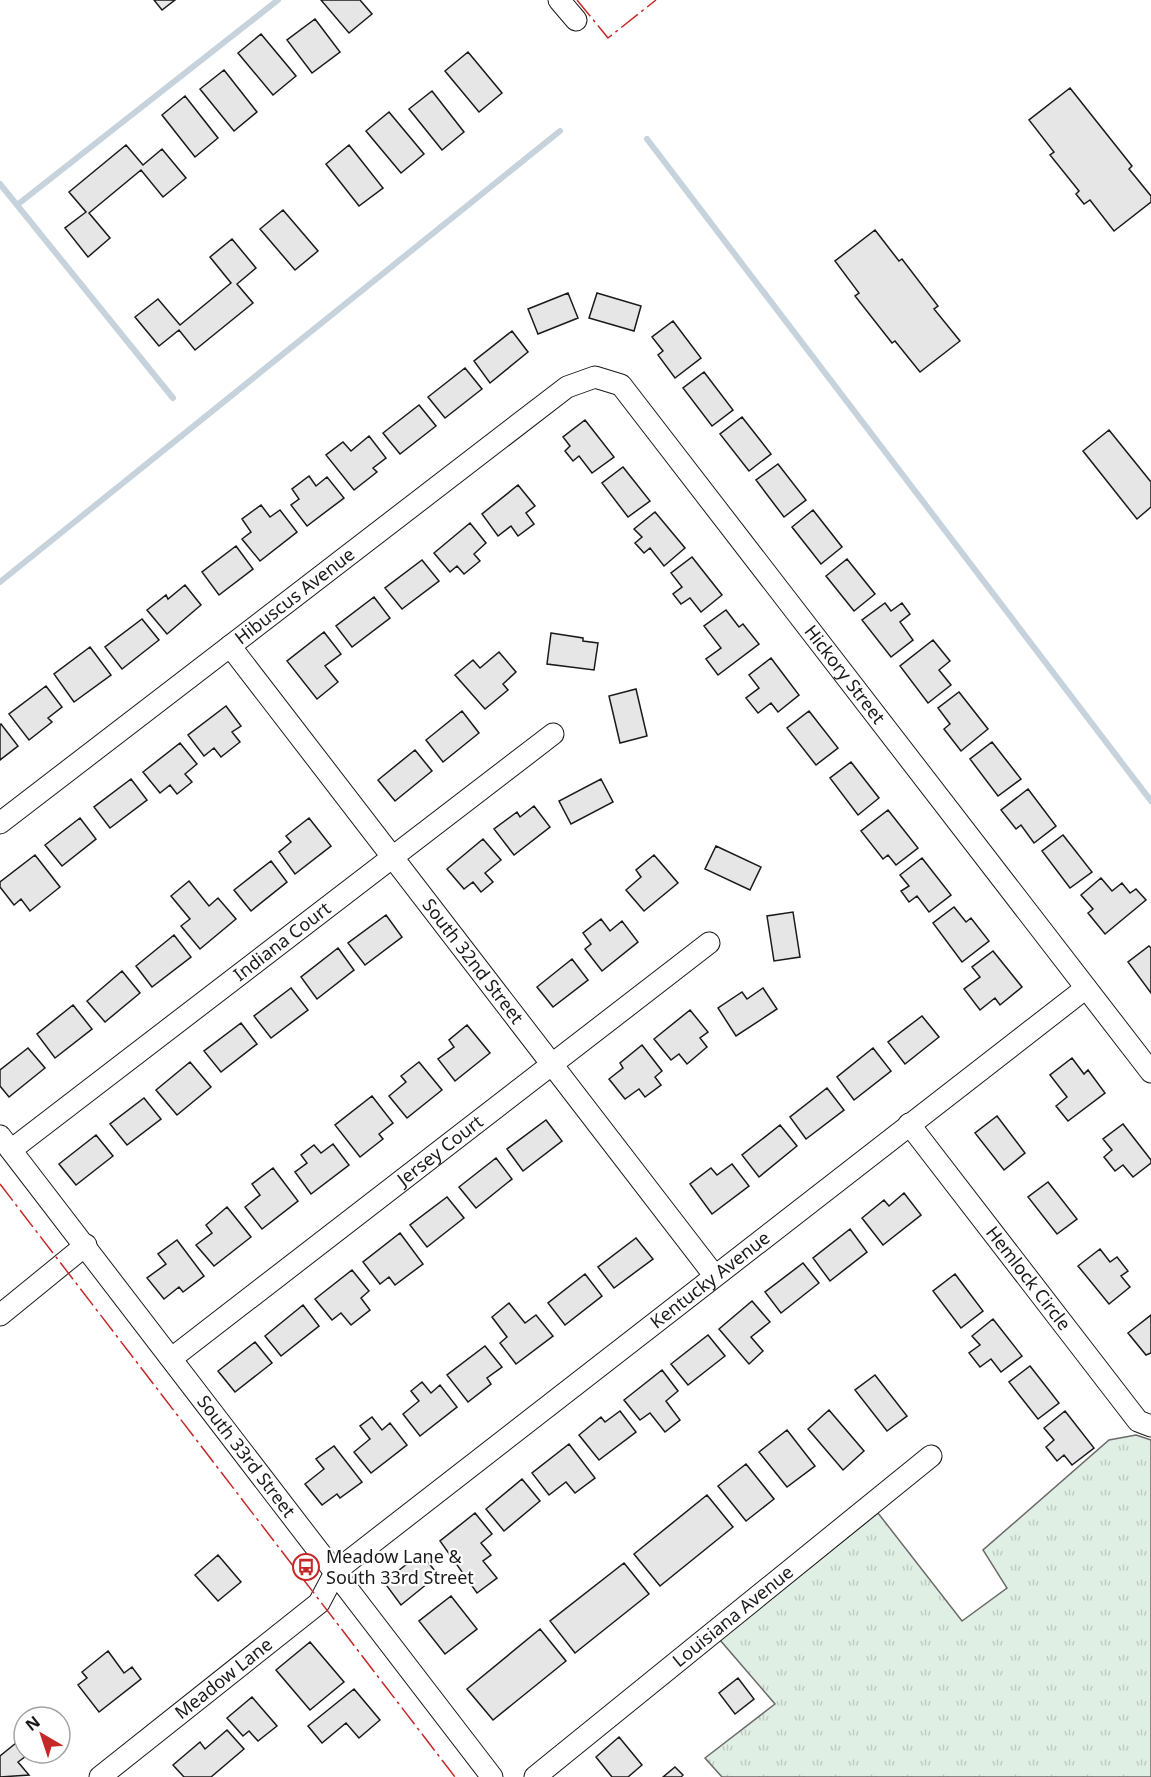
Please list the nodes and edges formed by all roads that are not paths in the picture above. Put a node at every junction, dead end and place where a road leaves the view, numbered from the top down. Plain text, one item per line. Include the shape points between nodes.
1 (559, 0) edge
2 (576, 20) dead end
3 (595, 377) joint
4 (230, 646) junction
5 (553, 734) dead end
6 (0, 823) edge
7 (393, 856) junction
8 (710, 943) dead end
9 (1086, 988) junction
10 (553, 1064) junction
11 (1151, 1072) edge
12 (909, 1124) junction
13 (6, 1143) edge
14 (86, 1245) junction
15 (714, 1275) junction
16 (0, 1315) edge
17 (172, 1358) junction
18 (1151, 1426) edge
19 (931, 1456) dead end
20 (336, 1571) junction
21 (100, 1777) edge
22 (492, 1777) edge
23 (534, 1777) edge

1 - 2 street
3 - 4 street, Hibuscus Avenue via 567,387
3 - 9 street, Hickory Street via 621,385
4 - 6 street, Hibuscus Avenue
4 - 7 street, South 32nd Street
5 - 7 street, Indiana Court
7 - 10 street, South 32nd Street
7 - 13 street, Indiana Court
8 - 10 street, Jersey Court
9 - 11 street
9 - 12 street, Kentucky Avenue
10 - 15 street, South 32nd Street
10 - 17 street, Jersey Court
12 - 15 street, Kentucky Avenue
12 - 18 street, Hemlock Circle via 1138,1421
13 - 14 street, South 33rd Street
14 - 16 street
14 - 17 street, South 33rd Street
15 - 20 street, Kentucky Avenue
17 - 20 street, South 33rd Street
19 - 23 street, Louisiana Avenue
20 - 21 street, Meadow Lane via 319,1603
20 - 22 street, South 33rd Street

